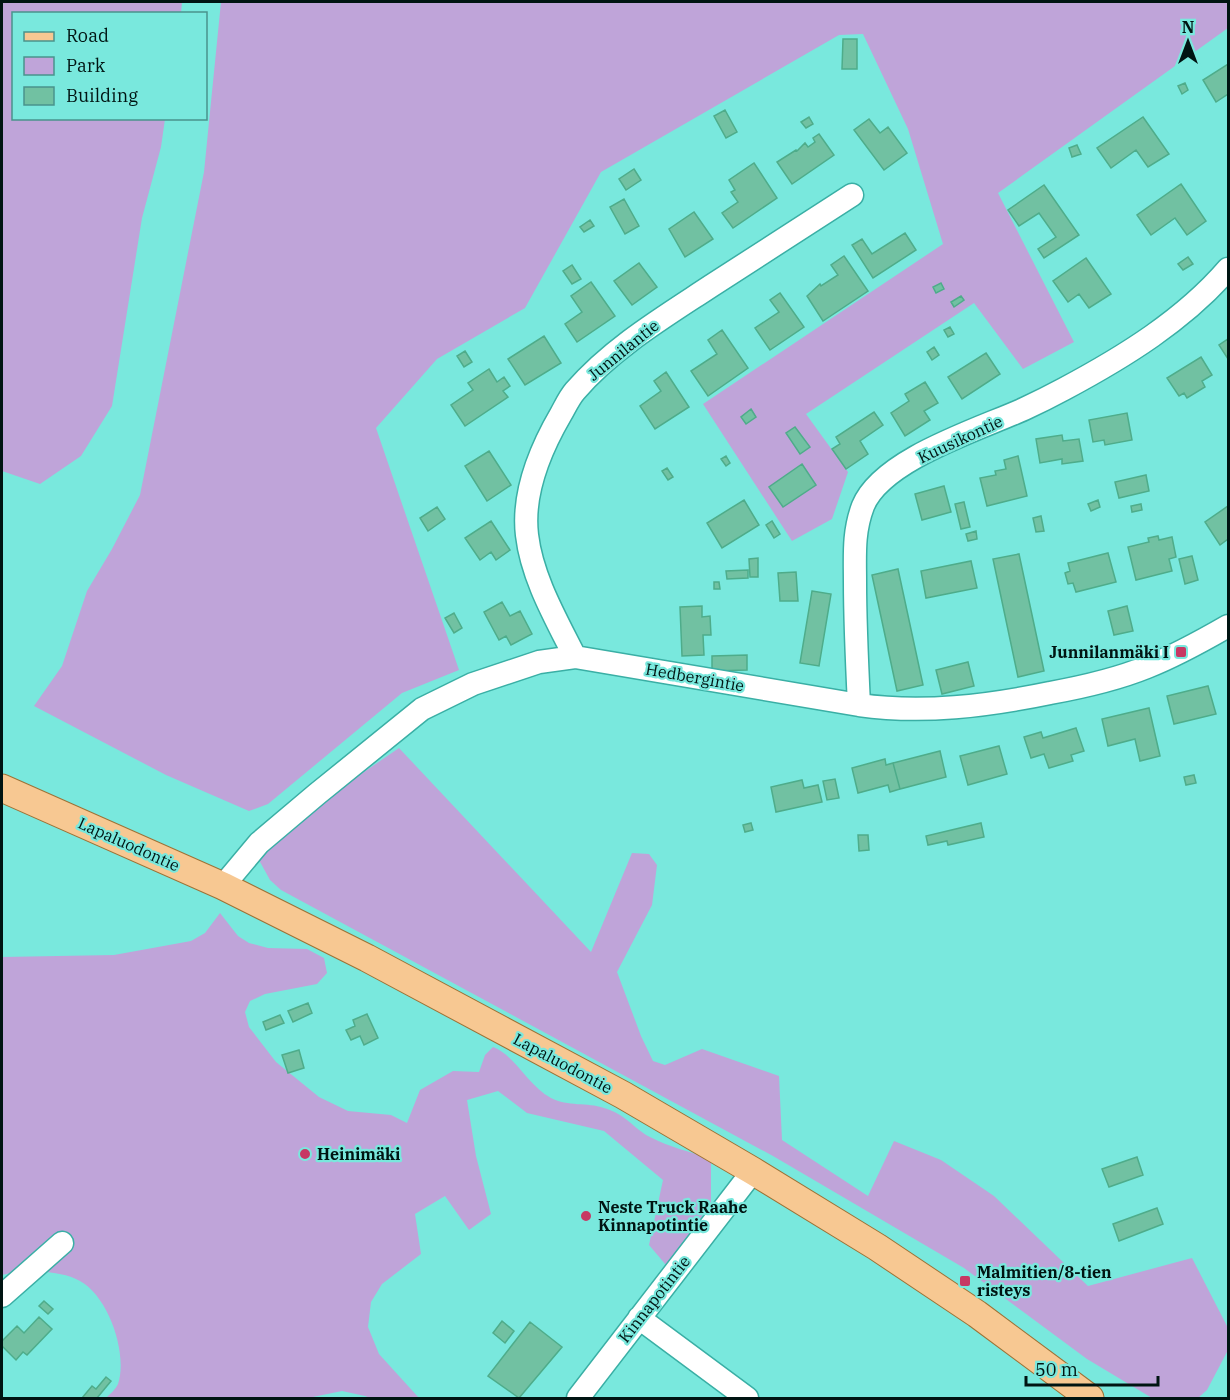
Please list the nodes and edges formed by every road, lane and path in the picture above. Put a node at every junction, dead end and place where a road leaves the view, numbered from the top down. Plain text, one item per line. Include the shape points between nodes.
1 (852, 195) dead end
2 (1228, 269) edge
3 (1228, 626) edge
4 (575, 657) junction
5 (859, 705) junction
6 (2, 788) edge
7 (223, 886) junction
8 (753, 1171) junction
9 (62, 1243) dead end
10 (2, 1296) edge
11 (639, 1318) junction
12 (578, 1398) edge
13 (747, 1398) edge
14 (1090, 1398) edge

1 - 4 street, Junnilantie via 668,314 599,366 573,393 540,456 526,515 534,568
2 - 5 street, Kuusikontie via 1185,313 1123,354 1024,410 944,442 894,471 875,489 864,504 855,535
3 - 5 street, Hedbergintie via 1147,667 1098,683 1003,703 904,710
4 - 5 street, Hedbergintie
4 - 7 street, Hedbergintie via 539,662 473,684 422,709 259,843
6 - 7 main road, Lapaluodontie
7 - 8 main road, Lapaluodontie via 443,998 623,1095
8 - 11 street, Kinnapotintie
8 - 14 main road, Lapaluodontie via 977,1314
9 - 10 street
11 - 12 street, Kinnapotintie
11 - 13 street

